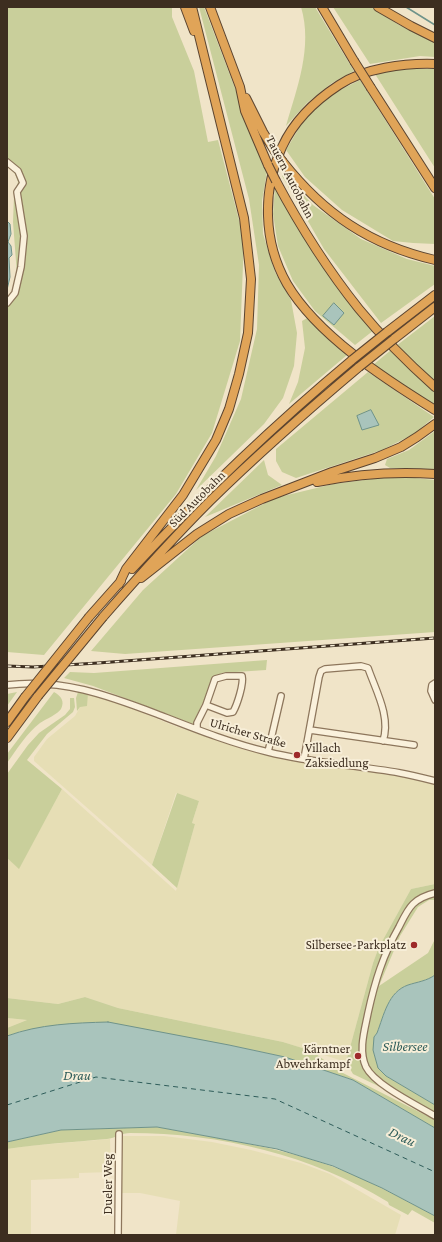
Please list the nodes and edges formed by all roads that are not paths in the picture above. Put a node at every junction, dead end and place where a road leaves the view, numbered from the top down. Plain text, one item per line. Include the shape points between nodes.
1 (185, 7) edge
2 (192, 7) edge
3 (210, 7) edge
4 (322, 7) edge
5 (378, 7) edge
6 (435, 38) edge
7 (435, 64) edge
8 (209, 74) junction
9 (240, 87) junction
10 (7, 162) edge
11 (435, 188) edge
12 (435, 260) edge
13 (435, 295) edge
14 (7, 303) edge
15 (435, 307) edge
16 (386, 335) junction
17 (435, 387) edge
18 (435, 410) edge
19 (433, 426) edge
20 (435, 474) edge
21 (295, 487) junction
22 (119, 584) junction
23 (131, 585) junction
24 (435, 683) edge
25 (7, 685) edge
26 (281, 696) dead end
27 (435, 700) edge
28 (206, 705) junction
29 (7, 722) edge
30 (197, 729) junction
31 (310, 730) junction
32 (7, 738) edge
33 (383, 741) junction
34 (414, 745) dead end
35 (268, 752) junction
36 (304, 760) junction
37 (435, 781) edge
38 (435, 893) edge
39 (435, 1116) edge
40 (119, 1134) dead end
41 (118, 1235) edge

1 - 8 highway
2 - 8 highway
3 - 9 highway, Tauern Autobahn
4 - 11 highway, bridge
5 - 6 highway
7 - 18 highway via 401,65 375,70 340,84 316,103 293,128 282,147 275,167 267,210 271,244 278,264 286,283 309,314 353,353
8 - 22 highway via 246,231 251,279 248,333 240,374 216,440 183,495 126,569
9 - 12 highway, bridge via 274,150 314,198 352,226 401,250
9 - 16 highway, Tauern Autobahn, bridge via 245,111 268,165 292,209 333,275 359,309
10 - 14 street via 18,171 23,183 17,192 24,236 15,293
13 - 16 highway, Süd Autobahn
15 - 23 highway, Süd Autobahn, bridge via 359,367 273,442 210,501
16 - 17 highway, Tauern Autobahn via 410,364
16 - 22 highway, Süd Autobahn, bridge via 352,360 261,439 205,492
19 - 21 highway via 401,447
20 - 21 highway via 370,474
21 - 23 highway via 229,514 197,534
22 - 29 highway, Süd Autobahn, bridge
23 - 32 highway, Süd Autobahn, bridge via 38,696
24 - 27 street via 431,691
25 - 30 street, Ulricher Straße via 34,683 74,687
26 - 35 street
28 - 28 street, Ulricher Straße via 227,713 233,712 242,676 215,679
28 - 30 street, Ulricher Straße via 197,723
30 - 35 street, Ulricher Straße
31 - 33 street
31 - 33 street via 321,671 366,666 384,713 386,727
31 - 36 street
33 - 34 street
35 - 36 street, Ulricher Straße
36 - 37 street, Ulricher Straße via 399,773
38 - 39 street via 423,897 413,905 388,946 376,980 364,1032 363,1048 366,1066 372,1075
40 - 41 street, Dueler Weg

